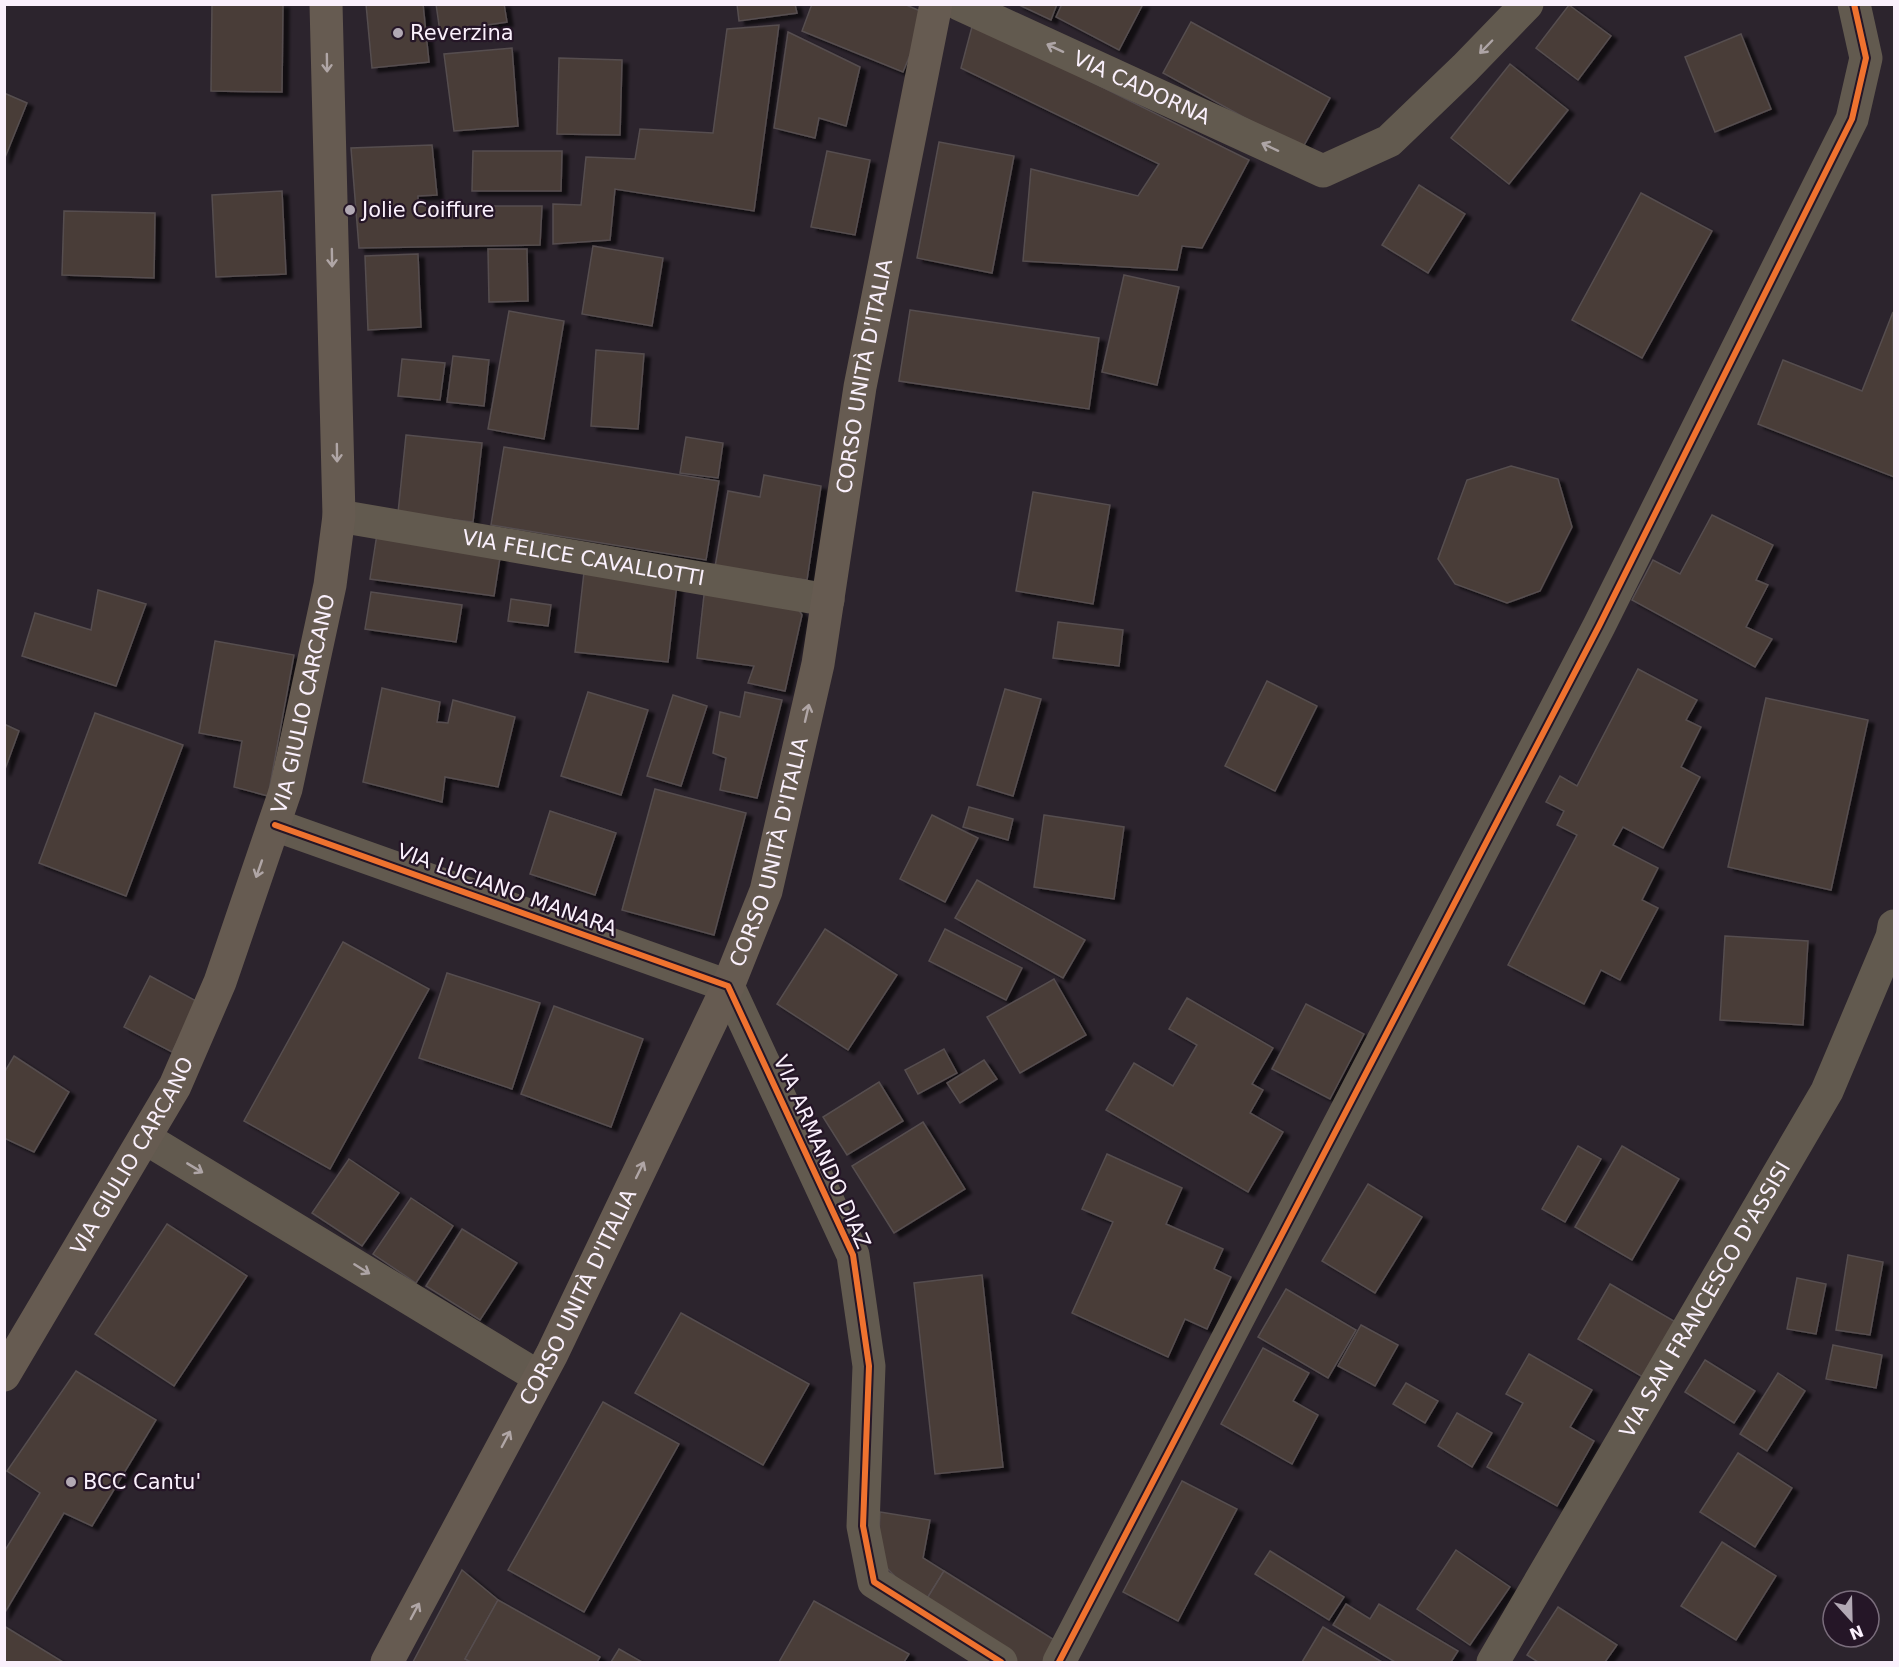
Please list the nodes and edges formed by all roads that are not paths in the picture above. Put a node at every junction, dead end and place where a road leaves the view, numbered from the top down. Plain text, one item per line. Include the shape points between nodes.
1 (326, 4) edge
2 (936, 4) edge
3 (959, 4) edge
4 (1527, 4) edge
5 (1854, 4) edge
6 (339, 516) junction
7 (828, 600) junction
8 (274, 825) junction
9 (1894, 933) edge
10 (728, 987) junction
11 (145, 1138) junction
12 (4, 1375) edge
13 (539, 1377) junction
14 (387, 1662) edge
15 (1001, 1662) edge
16 (1059, 1662) edge
17 (1493, 1662) edge

1 -> 6 main road, VIA GIULIO CARCANO
2 - 7 main road, CORSO UNITÀ D'ITALIA via 860,387
4 -> 3 street, VIA CADORNA via 1389,141 1323,171
5 - 16 street via 1866,58 1852,118 1599,626
6 - 7 street, VIA FELICE CAVALLOTTI
6 - 8 main road, VIA GIULIO CARCANO via 330,585 286,789
10 -> 7 main road, CORSO UNITÀ D'ITALIA via 766,891 818,664
8 - 10 street, VIA LUCIANO MANARA
8 -> 11 main road, VIA GIULIO CARCANO via 220,982 175,1086
9 - 17 street, VIA SAN FRANCESCO D'ASSISI via 1827,1091
13 -> 10 main road, CORSO UNITÀ D'ITALIA
10 - 15 street, VIA ARMANDO DIAZ via 854,1255 869,1366 863,1526 874,1582
11 - 12 main road, VIA GIULIO CARCANO
11 -> 13 street
14 -> 13 main road, CORSO UNITÀ D'ITALIA

